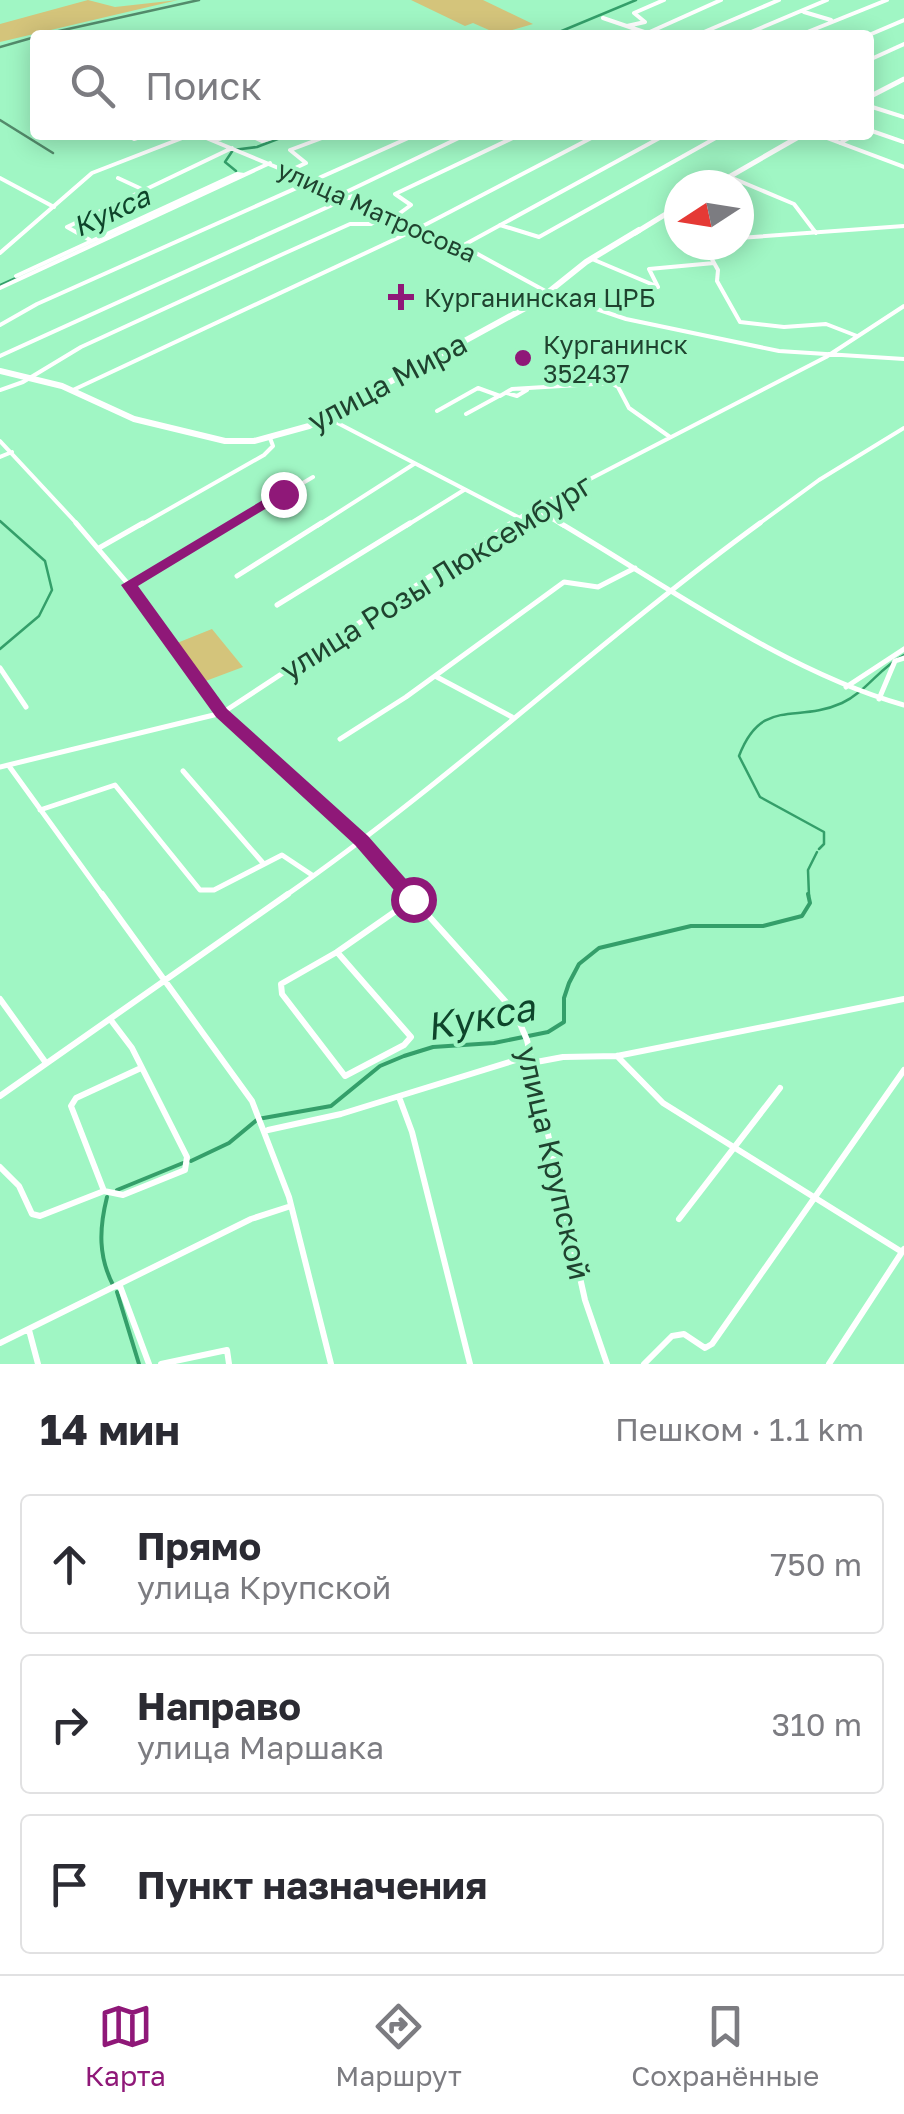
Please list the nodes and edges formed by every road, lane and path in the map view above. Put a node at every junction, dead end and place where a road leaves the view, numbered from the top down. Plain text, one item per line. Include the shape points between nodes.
1 (664, 0) edge
2 (722, 0) edge
3 (779, 0) edge
4 (827, 0) edge
5 (887, 0) edge
6 (801, 11) junction
7 (603, 18) dead end
8 (904, 20) edge
9 (834, 21) junction
10 (626, 26) junction
11 (637, 30) edge
12 (657, 30) edge
13 (709, 30) edge
14 (756, 30) edge
15 (812, 30) edge
16 (874, 33) edge
17 (904, 44) edge
18 (874, 58) edge
19 (904, 79) edge
20 (874, 94) edge
21 (874, 107) edge
22 (904, 116) edge
23 (874, 132) edge
24 (177, 140) edge
25 (210, 140) edge
26 (219, 140) edge
27 (317, 140) edge
28 (403, 140) edge
29 (455, 140) edge
30 (508, 140) edge
31 (587, 140) edge
32 (657, 140) edge
33 (712, 140) edge
34 (793, 140) edge
35 (832, 140) edge
36 (845, 140) edge
37 (215, 142) junction
38 (904, 142) edge
39 (840, 143) junction
40 (234, 149) junction
41 (270, 163) junction
42 (904, 167) edge
43 (291, 170) junction
44 (742, 170) edge
45 (247, 175) junction
46 (0, 178) edge
47 (118, 178) dead end
48 (313, 180) junction
49 (754, 187) edge
50 (146, 191) junction
51 (344, 193) junction
52 (352, 196) junction
53 (54, 207) junction
54 (393, 215) junction
55 (664, 215) edge
56 (421, 226) junction
57 (500, 226) junction
58 (904, 226) edge
59 (816, 232) junction
60 (754, 237) edge
61 (90, 240) junction
62 (462, 246) junction
63 (0, 253) edge
64 (592, 259) junction
65 (712, 260) edge
66 (714, 263) junction
67 (18, 277) junction
68 (0, 288) edge
69 (548, 292) junction
70 (904, 306) edge
71 (0, 325) edge
72 (858, 336) junction
73 (830, 353) junction
74 (0, 356) edge
75 (904, 359) edge
76 (0, 371) edge
77 (17, 375) junction
78 (35, 379) junction
79 (49, 382) junction
80 (19, 386) junction
81 (0, 390) edge
82 (73, 390) junction
83 (500, 396) junction
84 (438, 411) dead end
85 (466, 414) dead end
86 (326, 417) junction
87 (904, 428) edge
88 (270, 438) junction
89 (670, 438) junction
90 (0, 441) edge
91 (12, 452) junction
92 (0, 457) edge
93 (414, 464) junction
94 (313, 476) dead end
95 (464, 490) junction
96 (534, 508) junction
97 (519, 518) junction
98 (99, 548) junction
99 (636, 568) junction
100 (237, 576) dead end
101 (129, 585) junction
102 (671, 589) junction
103 (277, 605) dead end
104 (904, 649) edge
105 (904, 658) edge
106 (0, 668) edge
107 (434, 675) junction
108 (846, 687) junction
109 (880, 699) junction
110 (904, 705) edge
111 (26, 707) dead end
112 (222, 713) junction
113 (512, 717) junction
114 (340, 739) dead end
115 (4, 766) edge
116 (183, 771) dead end
117 (40, 810) junction
118 (362, 841) junction
119 (264, 863) junction
120 (312, 875) junction
121 (413, 899) junction
122 (338, 952) junction
123 (164, 979) junction
124 (0, 998) edge
125 (904, 999) edge
126 (110, 1019) junction
127 (617, 1056) junction
128 (530, 1059) junction
129 (46, 1064) junction
130 (142, 1068) junction
131 (904, 1070) edge
132 (780, 1088) dead end
133 (0, 1096) edge
134 (399, 1097) junction
135 (263, 1123) junction
136 (732, 1149) junction
137 (0, 1167) edge
138 (104, 1191) junction
139 (813, 1200) junction
140 (291, 1206) junction
141 (679, 1219) dead end
142 (903, 1251) edge
143 (120, 1286) junction
144 (30, 1330) junction
145 (0, 1344) edge
146 (38, 1364) edge
147 (150, 1364) edge
148 (161, 1364) edge
149 (229, 1364) edge
150 (331, 1364) edge
151 (470, 1364) edge
152 (607, 1364) edge
153 (644, 1364) edge
154 (829, 1364) edge

1 - 10 street via 634,13 645,22
2 - 12 street
3 - 13 street
4 - 6 street
5 - 9 street
6 - 9 street
6 - 14 street
7 - 10 street
8 - 16 street
9 - 15 street
10 - 11 street
17 - 18 street
19 - 20 main road
21 - 22 street
23 - 38 street
24 - 53 street via 102,168
25 - 37 street, улица Матросова
26 - 37 street
27 - 43 street via 290,150 306,163
28 - 48 street
29 - 51 street
30 - 54 street via 395,194 411,205
31 - 56 street
32 - 57 street
33 - 57 street via 539,237
34 - 44 main road
35 - 39 street
36 - 39 street
37 - 40 street, улица Матросова
39 - 42 street
40 - 41 street, улица Матросова
40 - 50 street
41 - 43 street, улица Матросова
41 - 45 street
43 - 48 street, улица Матросова
45 - 61 street
45 - 67 street
46 - 53 street
47 - 50 street
48 - 51 street, улица Матросова
48 - 71 street
49 - 59 street via 794,204
50 - 61 street via 67,228
51 - 52 street, улица Матросова
52 - 54 street, улица Матросова
52 - 74 street
53 - 63 street
54 - 56 street, улица Матросова
54 - 78 street via 350,224 72,351
55 - 64 main road, улица Мира
56 - 62 street, улица Матросова
56 - 82 street
57 - 62 street
58 - 59 street
59 - 60 street
61 - 67 street
62 - 69 street, улица Матросова
64 - 66 street via 658,287 649,269
64 - 69 main road, улица Мира
65 - 66 street
66 - 72 street via 740,322 826,324
67 - 68 street
69 - 73 street, улица Матросова via 657,328 779,351
69 - 86 main road, улица Мира
70 - 72 street, улица Розы Люксембург
72 - 73 street, улица Розы Люксембург
73 - 75 street, улица Матросова
73 - 89 street, улица Розы Люксембург
76 - 77 main road
77 - 78 main road
77 - 80 street
78 - 79 main road
78 - 80 street
79 - 80 street
79 - 82 main road
80 - 81 street
82 - 88 main road via 154,424 225,441
83 - 84 street via 478,388
83 - 85 street
83 - 89 street via 611,383 628,408
86 - 88 main road, улица Мира
86 - 93 street
87 - 102 street via 819,480
88 - 98 street, улица Мира via 273,446 264,455
89 - 96 street, улица Розы Люксембург
90 - 91 street, улица Крупской
91 - 92 street
91 - 98 street, улица Крупской
93 - 95 street
93 - 100 street
94 - 101 street
95 - 97 street
95 - 103 street
96 - 97 street, улица Розы Люксембург
96 - 99 street
97 - 112 street, улица Розы Люксембург
98 - 101 street, улица Крупской
99 - 102 street
99 - 107 street via 598,587 564,582
101 - 112 street, улица Крупской
102 - 108 street
102 - 113 street
104 - 108 street
105 - 109 street via 894,661
106 - 111 street
107 - 113 street
107 - 114 street
108 - 109 street
109 - 110 street
112 - 115 street, улица Розы Люксембург
112 - 118 street, улица Крупской
113 - 118 street
115 - 117 street
116 - 119 street
117 - 119 street via 114,785 200,890 214,890
117 - 123 street
118 - 120 street
118 - 121 street, улица Крупской
119 - 120 street via 288,856
120 - 123 street
121 - 122 street
121 - 128 street, улица Крупской via 515,1012
122 - 122 street via 280,989 346,1076 410,1037
123 - 126 street
123 - 135 street
124 - 129 street
125 - 127 street
126 - 129 street
126 - 130 street
127 - 128 street
127 - 136 street via 664,1103
128 - 134 street
128 - 152 street, улица Крупской via 585,1300
129 - 133 street
130 - 138 street via 76,1098 72,1106
130 - 138 street via 188,1164 123,1195
131 - 139 street
132 - 136 street
134 - 135 street
134 - 151 street
135 - 140 street
136 - 139 street
136 - 141 street
137 - 138 street via 40,1216
139 - 142 street
139 - 153 street via 712,1344 706,1348 684,1334 672,1336
140 - 143 street via 250,1219
140 - 150 street
142 - 154 street
143 - 144 street
143 - 147 street
144 - 145 street
144 - 146 street
148 - 149 street via 227,1350

